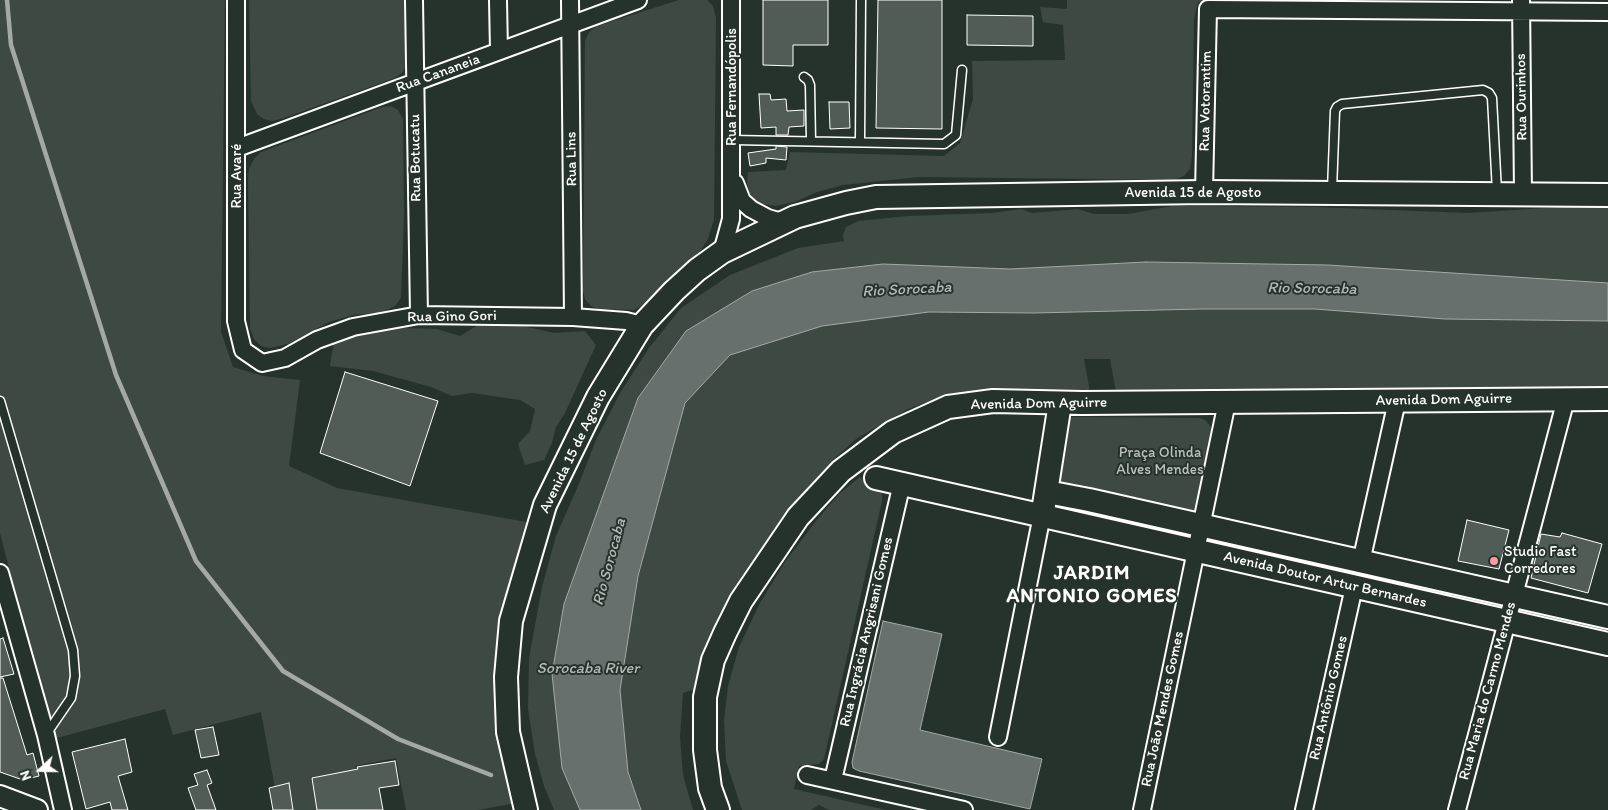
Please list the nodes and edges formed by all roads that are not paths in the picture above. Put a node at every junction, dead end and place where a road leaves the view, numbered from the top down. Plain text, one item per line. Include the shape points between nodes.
1 (236, 0) edge
2 (414, 0) edge
3 (498, 0) edge
4 (570, 0) edge
5 (638, 0) edge
6 (731, 0) edge
7 (861, 0) edge
8 (1358, 5) edge
9 (1521, 6) edge
10 (1608, 12) edge
11 (570, 25) junction
12 (499, 52) junction
13 (962, 70) dead end
14 (804, 77) dead end
15 (415, 83) junction
16 (732, 140) junction
17 (811, 141) junction
18 (860, 142) junction
19 (238, 148) junction
20 (732, 173) junction
21 (1204, 192) junction
22 (1332, 193) junction
23 (1497, 194) junction
24 (1523, 194) junction
25 (1608, 195) edge
26 (742, 202) junction
27 (782, 222) junction
28 (757, 227) junction
29 (730, 238) junction
30 (419, 315) junction
31 (573, 317) junction
32 (642, 325) junction
33 (244, 350) joint
34 (1566, 399) junction
35 (1608, 399) edge
36 (1397, 400) junction
37 (0, 401) edge
38 (1227, 402) junction
39 (1060, 403) junction
40 (876, 478) dead end
41 (902, 483) junction
42 (1047, 492) junction
43 (1042, 515) junction
44 (1201, 525) junction
45 (1196, 550) junction
46 (1361, 562) junction
47 (0, 573) edge
48 (1354, 587) junction
49 (1513, 597) junction
50 (1608, 617) edge
51 (1508, 622) junction
52 (1608, 644) edge
53 (46, 735) junction
54 (998, 737) dead end
55 (807, 775) dead end
56 (833, 780) junction
57 (0, 796) edge
58 (523, 809) edge
59 (38, 810) edge
60 (63, 810) edge
61 (718, 810) edge
62 (964, 810) edge
63 (1142, 810) edge
64 (1304, 810) edge
65 (1457, 810) edge

1 - 19 street, Rua Avaré
2 - 15 street, Rua Botucatu
3 - 12 street
4 - 11 street, Rua Lins
5 - 11 street, Rua Cananeia
6 - 16 street, Rua Fernandópolis
7 - 18 lane
8 - 9 street
8 - 21 street, Rua Votorantim via 1208,9
9 - 10 street
9 - 24 street, Rua Ourinhos
11 - 12 street, Rua Cananeia
11 - 31 street, Rua Lins
12 - 15 street, Rua Cananeia
13 - 18 lane via 956,135 944,144
14 - 17 lane via 810,85
15 - 19 street, Rua Cananeia
15 - 30 street, Rua Botucatu
16 - 17 lane
16 - 20 street, Rua Fernandópolis
17 - 18 lane
19 - 33 street, Rua Avaré via 236,321
20 - 26 street, Rua Fernandópolis
20 - 29 street, Rua Fernandópolis
21 - 22 main road, Avenida 15 de Agosto
21 - 27 main road, Avenida 15 de Agosto via 876,197
22 - 23 main road, Avenida 15 de Agosto
22 - 23 lane via 1337,106 1483,90 1492,98
23 - 24 main road, Avenida 15 de Agosto
24 - 25 main road, Avenida 15 de Agosto
26 - 27 street via 756,213
26 - 28 street
27 - 28 main road, Avenida 15 de Agosto
28 - 29 main road, Avenida 15 de Agosto
29 - 32 main road, Avenida 15 de Agosto
30 - 31 street, Rua Gino Gori
30 - 33 street, Rua Gino Gori via 353,327 317,340 285,358 262,363
31 - 32 street, Rua Gino Gori
32 - 58 main road, Avenida 15 de Agosto via 598,397 545,506 511,622 506,677 508,732
34 - 35 main road, Avenida Dom Aguirre
34 - 36 main road, Avenida Dom Aguirre
34 - 49 street, Rua Maria do Carmo Mendes
36 - 38 main road, Avenida Dom Aguirre
36 - 46 street
37 - 53 lane via 73,650 75,676 71,698
38 - 39 main road, Avenida Dom Aguirre
38 - 44 street, Rua João Mendes Gomes
39 - 42 main road
39 - 61 main road, Avenida Dom Aguirre via 994,401 948,407 893,432 841,472 798,517 741,600 714,660 705,698 704,723 710,788
40 - 41 main road, Avenida Doutor Artur Bernardes
41 - 43 main road, Avenida Doutor Artur Bernardes
41 - 56 street, Rua Ingrácia Angrisani Gomes
42 - 43 main road
42 - 44 main road, Avenida Doutor Artur Bernardes
43 - 45 main road, Avenida Doutor Artur Bernardes
43 - 54 street
44 - 45 street, Rua João Mendes Gomes
44 - 46 main road, Avenida Doutor Artur Bernardes
45 - 48 main road, Avenida Doutor Artur Bernardes
45 - 63 street, Rua João Mendes Gomes
46 - 49 main road, Avenida Doutor Artur Bernardes
47 - 53 street
48 - 51 main road, Avenida Doutor Artur Bernardes
48 - 64 street, Rua Antônio Gomes
49 - 50 main road, Avenida Doutor Artur Bernardes
49 - 51 street, Rua Maria do Carmo Mendes
51 - 52 main road, Avenida Doutor Artur Bernardes
51 - 65 street, Rua Maria do Carmo Mendes
53 - 60 street
55 - 56 street
56 - 62 street
57 - 59 street

